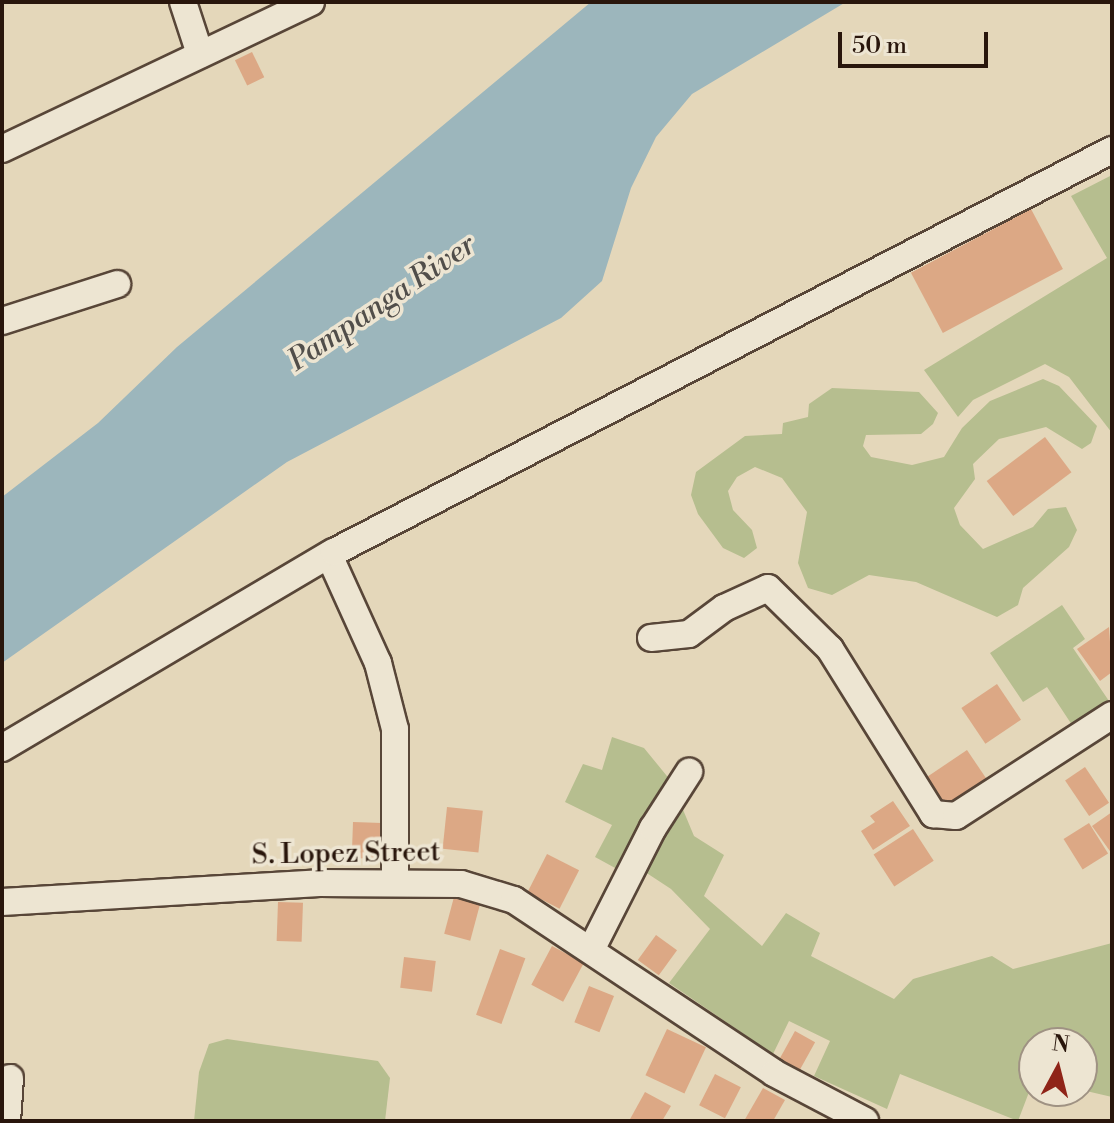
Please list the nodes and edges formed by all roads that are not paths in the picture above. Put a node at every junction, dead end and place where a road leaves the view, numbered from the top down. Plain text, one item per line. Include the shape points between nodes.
1 (183, 2) edge
2 (311, 2) edge
3 (200, 54) junction
4 (2, 149) edge
5 (1112, 150) edge
6 (117, 284) dead end
7 (2, 321) edge
8 (329, 555) junction
9 (651, 638) dead end
10 (1112, 715) edge
11 (2, 748) edge
12 (689, 772) dead end
13 (395, 882) junction
14 (2, 902) edge
15 (592, 948) junction
16 (10, 1078) dead end
17 (7, 1121) edge
18 (865, 1121) edge

1 - 3 street
2 - 3 street
3 - 4 street
5 - 8 street
6 - 7 street
8 - 11 street
8 - 13 street via 378,663 395,729
9 - 10 street via 689,634 724,608 768,588 830,649 933,814 956,816
12 - 15 street via 653,828
13 - 14 street, S. Lopez Street
13 - 15 street, S. Lopez Street via 461,884 514,900
15 - 18 street, S. Lopez Street via 774,1073
16 - 17 street

